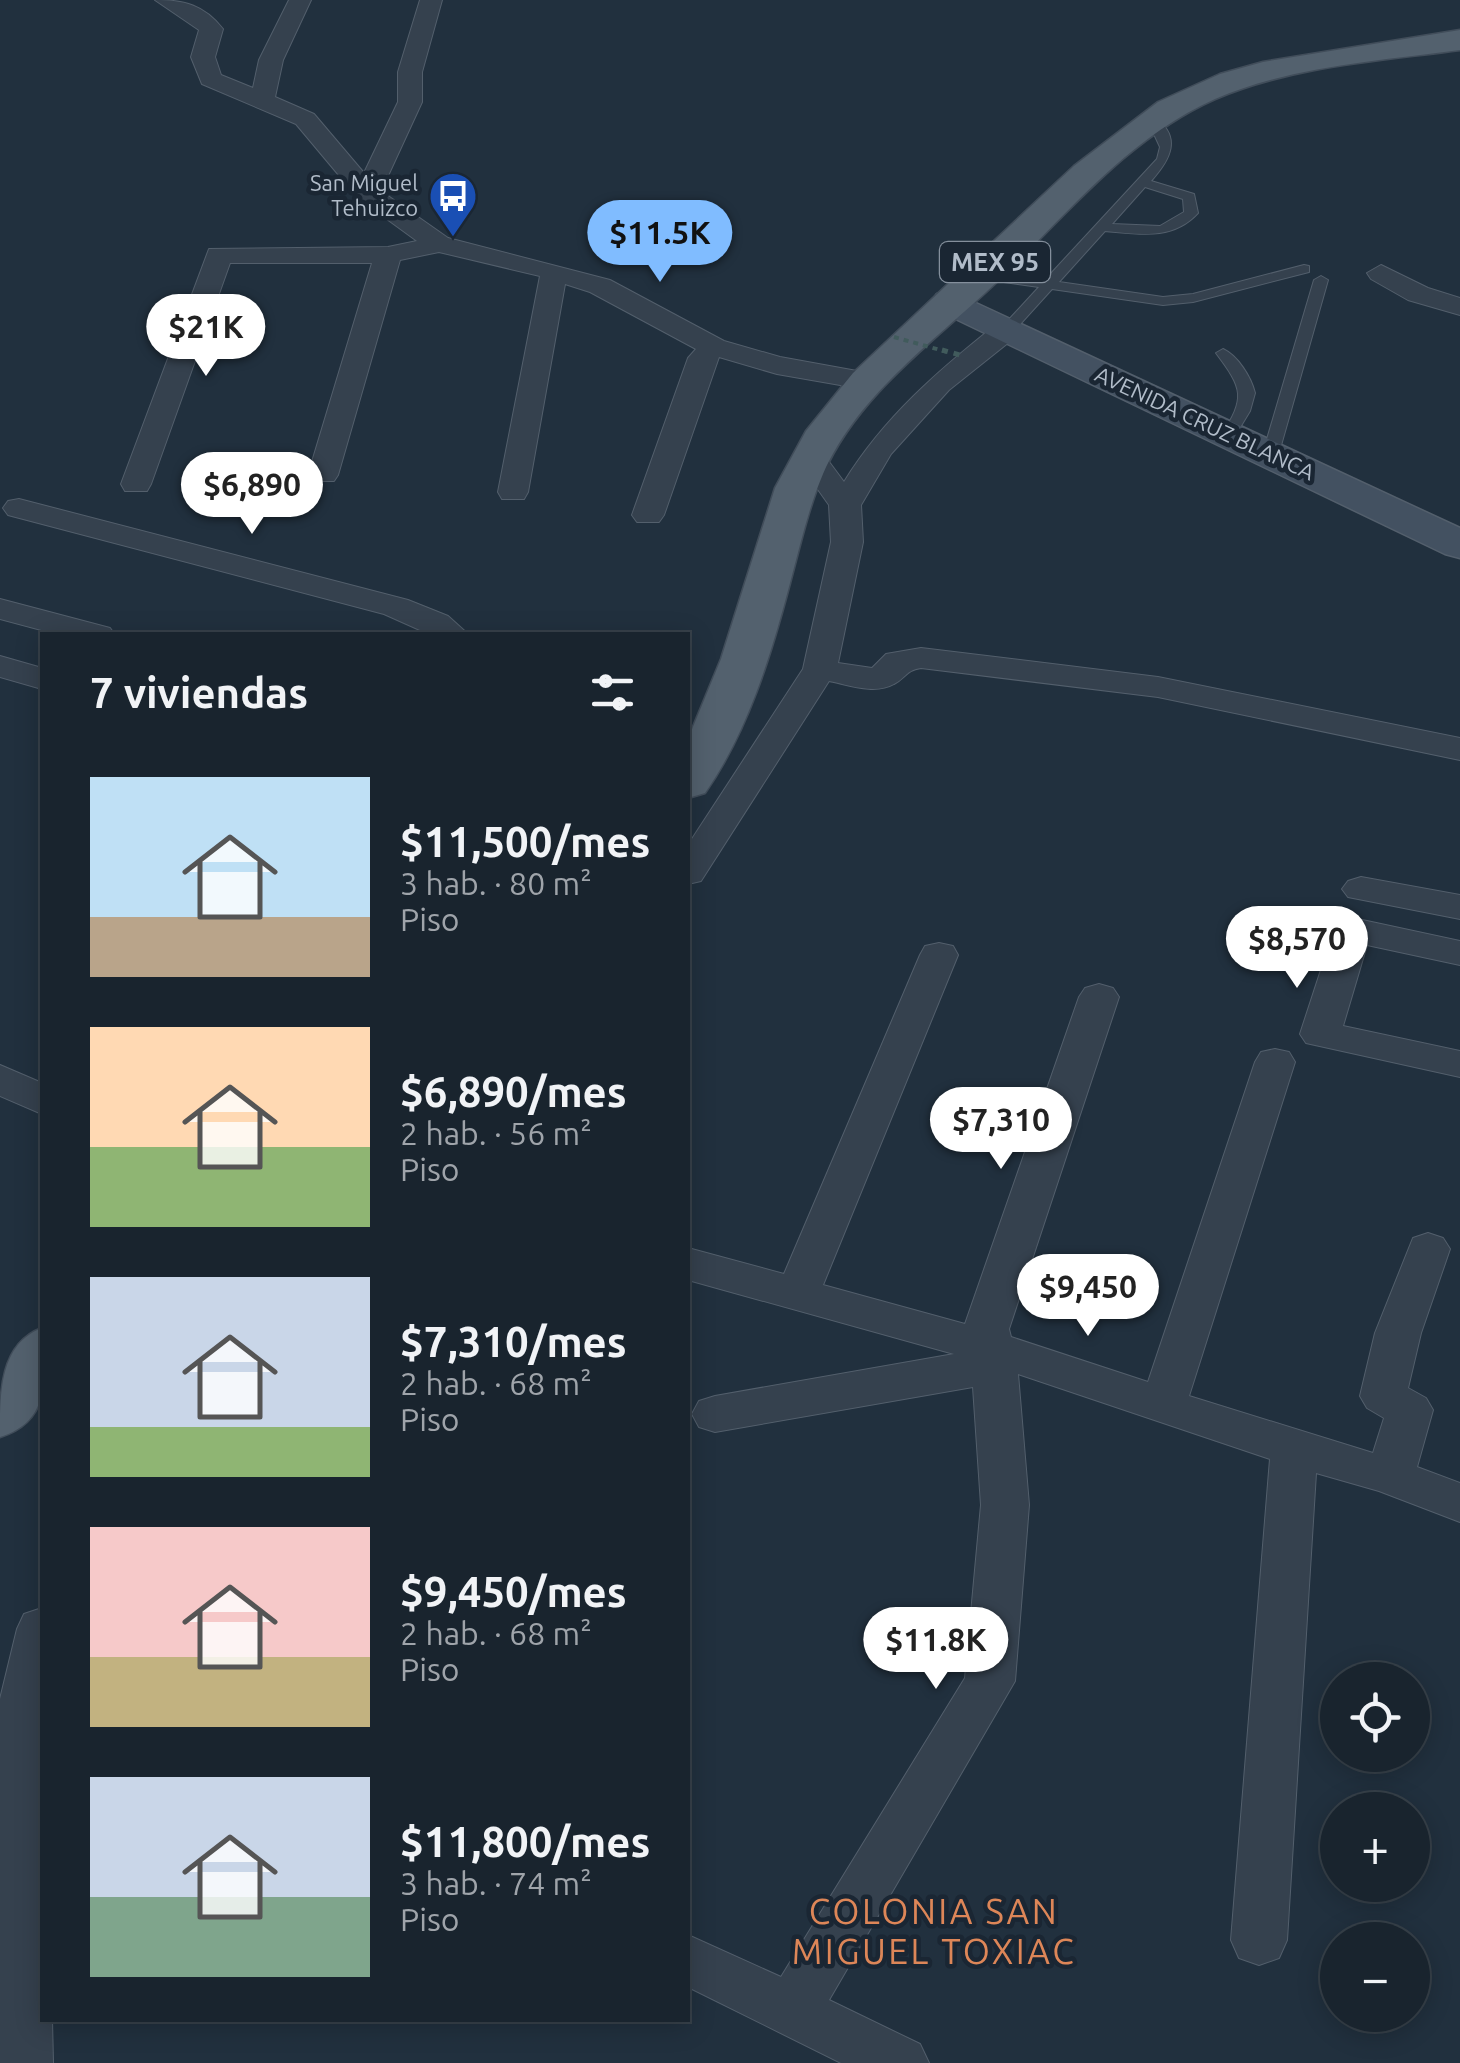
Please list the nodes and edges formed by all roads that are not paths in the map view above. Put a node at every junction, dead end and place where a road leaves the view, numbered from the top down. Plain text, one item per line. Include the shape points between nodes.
1 (166, 0) edge
2 (300, 0) edge
3 (431, 0) edge
4 (1460, 40) edge
5 (262, 100) junction
6 (1154, 121) junction
7 (1142, 182) junction
8 (367, 193) junction
9 (1101, 226) junction
10 (439, 244) junction
11 (388, 255) junction
12 (1304, 269) dead end
13 (554, 271) junction
14 (1381, 273) dead end
15 (982, 275) junction
16 (1321, 280) dead end
17 (1045, 286) junction
18 (950, 302) junction
19 (1460, 307) edge
20 (1008, 328) junction
21 (714, 347) junction
22 (1223, 353) dead end
23 (869, 380) junction
24 (1228, 436) junction
25 (1270, 456) junction
26 (810, 457) junction
27 (324, 475) dead end
28 (136, 484) dead end
29 (514, 492) dead end
30 (845, 506) junction
31 (18, 508) dead end
32 (648, 515) dead end
33 (1460, 545) edge
34 (0, 609) edge
35 (87, 632) edge
36 (448, 632) edge
37 (0, 666) edge
38 (820, 669) junction
39 (40, 678) edge
40 (1460, 748) edge
41 (690, 780) edge
42 (690, 870) edge
43 (1361, 889) dead end
44 (1460, 907) edge
45 (1460, 952) edge
46 (939, 955) dead end
47 (1100, 997) dead end
48 (1275, 1062) dead end
49 (1460, 1064) edge
50 (0, 1078) edge
51 (40, 1099) edge
52 (1428, 1249) dead end
53 (690, 1265) edge
54 (798, 1293) junction
55 (40, 1353) edge
56 (993, 1359) junction
57 (1164, 1403) junction
58 (0, 1413) edge
59 (714, 1414) dead end
60 (1294, 1449) junction
61 (1390, 1476) junction
62 (1460, 1503) edge
63 (40, 1637) edge
64 (1259, 1940) dead end
65 (690, 1961) edge
66 (793, 2009) junction
67 (24, 2063) edge
68 (900, 2063) edge

1 - 5 street via 211,29 203,57 210,80
2 - 5 street via 270,60
3 - 8 street via 410,72 410,102
4 - 6 main road, MEX 95 via 1240,79
5 - 8 street via 305,119
6 - 7 lane via 1166,147
6 - 15 main road, MEX 95
7 - 9 lane
7 - 9 lane via 1188,197 1191,213 1162,232
8 - 10 street
9 - 17 lane
10 - 11 street
10 - 13 street
11 - 27 street
11 - 28 street via 220,255
12 - 17 lane via 1163,301
13 - 21 street via 600,286
13 - 29 street
14 - 19 street
15 - 17 lane
15 - 18 main road, MEX 95
16 - 25 lane
17 - 20 lane
18 - 20 main road, AVENIDA CRUZ BLANCA
18 - 23 main road, MEX 95
20 - 24 main road, AVENIDA CRUZ BLANCA
20 - 30 street via 939,384 879,448
21 - 23 street
21 - 32 street via 702,358
22 - 24 lane via 1247,390 1248,407
23 - 26 main road, MEX 95
24 - 25 main road, AVENIDA CRUZ BLANCA
25 - 33 main road, AVENIDA CRUZ BLANCA
26 - 30 street
26 - 41 main road, MEX 95 via 789,502 734,690
30 - 38 street via 848,542
31 - 36 street via 396,607
34 - 35 street
37 - 39 street
38 - 40 street via 869,679 883,677 898,660 921,658 1118,682
38 - 42 street
43 - 44 street
45 - 49 street via 1354,930 1320,1034
46 - 54 street
47 - 56 street via 986,1329
48 - 57 street
50 - 51 street
52 - 61 street via 1383,1396 1410,1410
53 - 54 street
54 - 56 street
55 - 58 main road
56 - 57 street
56 - 59 street
56 - 66 street via 1005,1505 990,1681
57 - 60 street
60 - 61 street
60 - 64 street
61 - 62 street
63 - 67 street via 20,1720
65 - 66 street
66 - 68 street

